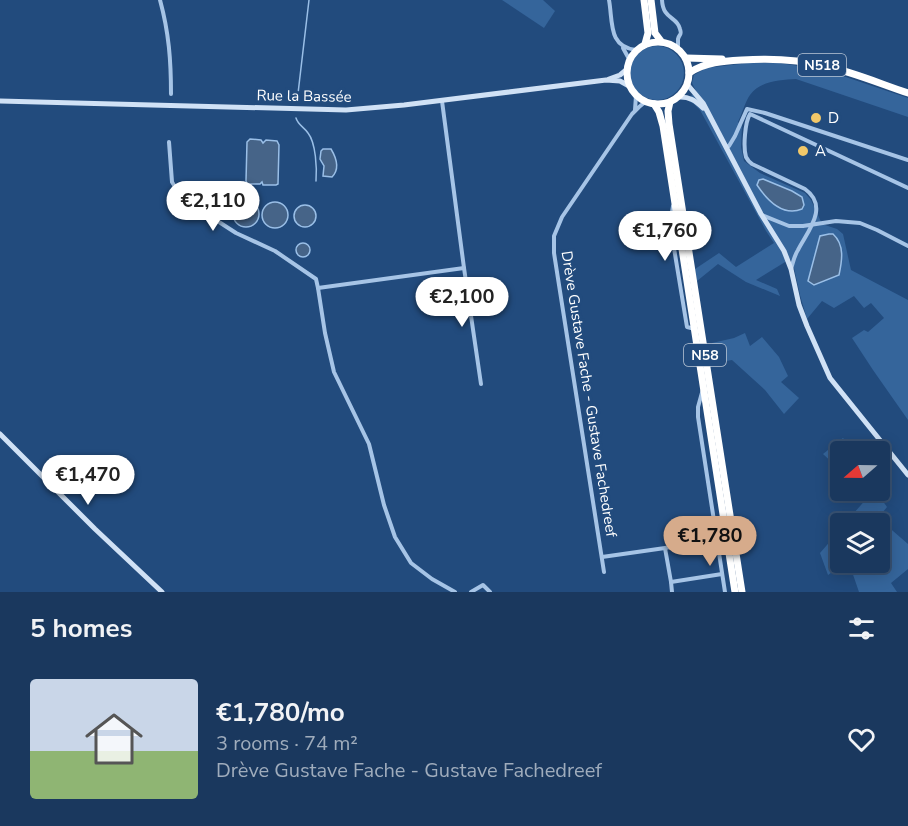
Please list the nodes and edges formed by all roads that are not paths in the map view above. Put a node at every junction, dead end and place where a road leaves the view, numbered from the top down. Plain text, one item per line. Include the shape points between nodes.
1 (160, 0) edge
2 (644, 0) edge
3 (651, 0) edge
4 (662, 0) edge
5 (610, 1) edge
6 (678, 39) junction
7 (661, 42) junction
8 (645, 44) junction
9 (671, 44) junction
10 (624, 49) junction
11 (678, 49) junction
12 (636, 50) junction
13 (686, 58) junction
14 (629, 59) junction
15 (731, 60) junction
16 (626, 70) junction
17 (689, 73) junction
18 (606, 80) junction
19 (687, 84) junction
20 (629, 86) junction
21 (908, 93) edge
22 (171, 94) dead end
23 (636, 96) junction
24 (678, 97) junction
25 (442, 100) junction
26 (0, 101) edge
27 (645, 102) junction
28 (670, 102) junction
29 (654, 104) junction
30 (706, 112) junction
31 (750, 112) junction
32 (632, 114) junction
33 (169, 142) dead end
34 (726, 147) junction
35 (908, 160) edge
36 (908, 188) edge
37 (761, 214) junction
38 (813, 224) junction
39 (908, 246) edge
40 (464, 268) junction
41 (791, 269) junction
42 (318, 288) junction
43 (481, 384) dead end
44 (703, 389) junction
45 (0, 434) edge
46 (908, 475) edge
47 (716, 538) junction
48 (665, 548) junction
49 (602, 557) junction
50 (604, 573) dead end
51 (722, 574) junction
52 (671, 582) junction
53 (162, 592) edge
54 (455, 592) edge
55 (471, 592) edge
56 (490, 592) edge
57 (672, 592) edge
58 (725, 592) edge
59 (735, 592) edge
60 (742, 592) edge

1 - 22 street via 171,56
2 - 8 highway via 648,33
3 - 7 highway via 654,27
4 - 6 street via 666,14 680,28
5 - 10 street via 614,36
6 - 9 street
6 - 11 street
7 - 8 highway
7 - 9 highway
8 - 12 highway
9 - 11 highway
10 - 12 street
10 - 14 street
11 - 13 highway
12 - 14 highway
13 - 15 highway, N518
13 - 17 highway
14 - 16 highway
15 - 17 highway, N518
15 - 21 highway, N518 via 769,58 805,62 836,68
16 - 18 main road, Rue la Bassée
16 - 20 highway
17 - 19 highway
18 - 20 main road, Rue la Bassée
18 - 25 main road, Rue la Bassée
19 - 24 highway
19 - 30 main road
20 - 23 highway
23 - 27 highway
23 - 32 street, Drève Gustave Fache - Gustave Fachedreef
24 - 28 highway
24 - 30 main road via 692,99
25 - 26 main road, Rue la Bassée via 346,110
25 - 40 street
27 - 29 highway
27 - 32 street, Drève Gustave Fache - Gustave Fachedreef
28 - 29 highway
28 - 60 highway, N58 via 669,124
29 - 44 highway, N58 via 662,121
30 - 34 main road
31 - 34 street via 747,109
31 - 35 street
31 - 36 street
31 - 38 street via 745,132 748,160 810,193 816,208
32 - 49 street, Drève Gustave Fache - Gustave Fachedreef via 554,236
33 - 42 street via 172,182 182,198 227,228 275,251 316,279
34 - 37 main road
37 - 38 street via 789,226
37 - 41 main road
38 - 39 street via 860,223
38 - 41 street
40 - 42 street
40 - 43 street
41 - 46 main road via 799,305 830,378
42 - 54 street via 334,372 369,444 395,537 411,563
44 - 47 street via 698,417
44 - 59 highway, N58
45 - 53 main road
47 - 48 street, Drève Gustave Fache - Gustave Fachedreef
47 - 51 street
48 - 49 street, Drève Gustave Fache - Gustave Fachedreef
48 - 52 street
49 - 50 street, Drève Gustave Fache - Gustave Fachedreef
51 - 52 street
51 - 58 street
52 - 57 street
55 - 56 street via 483,585

